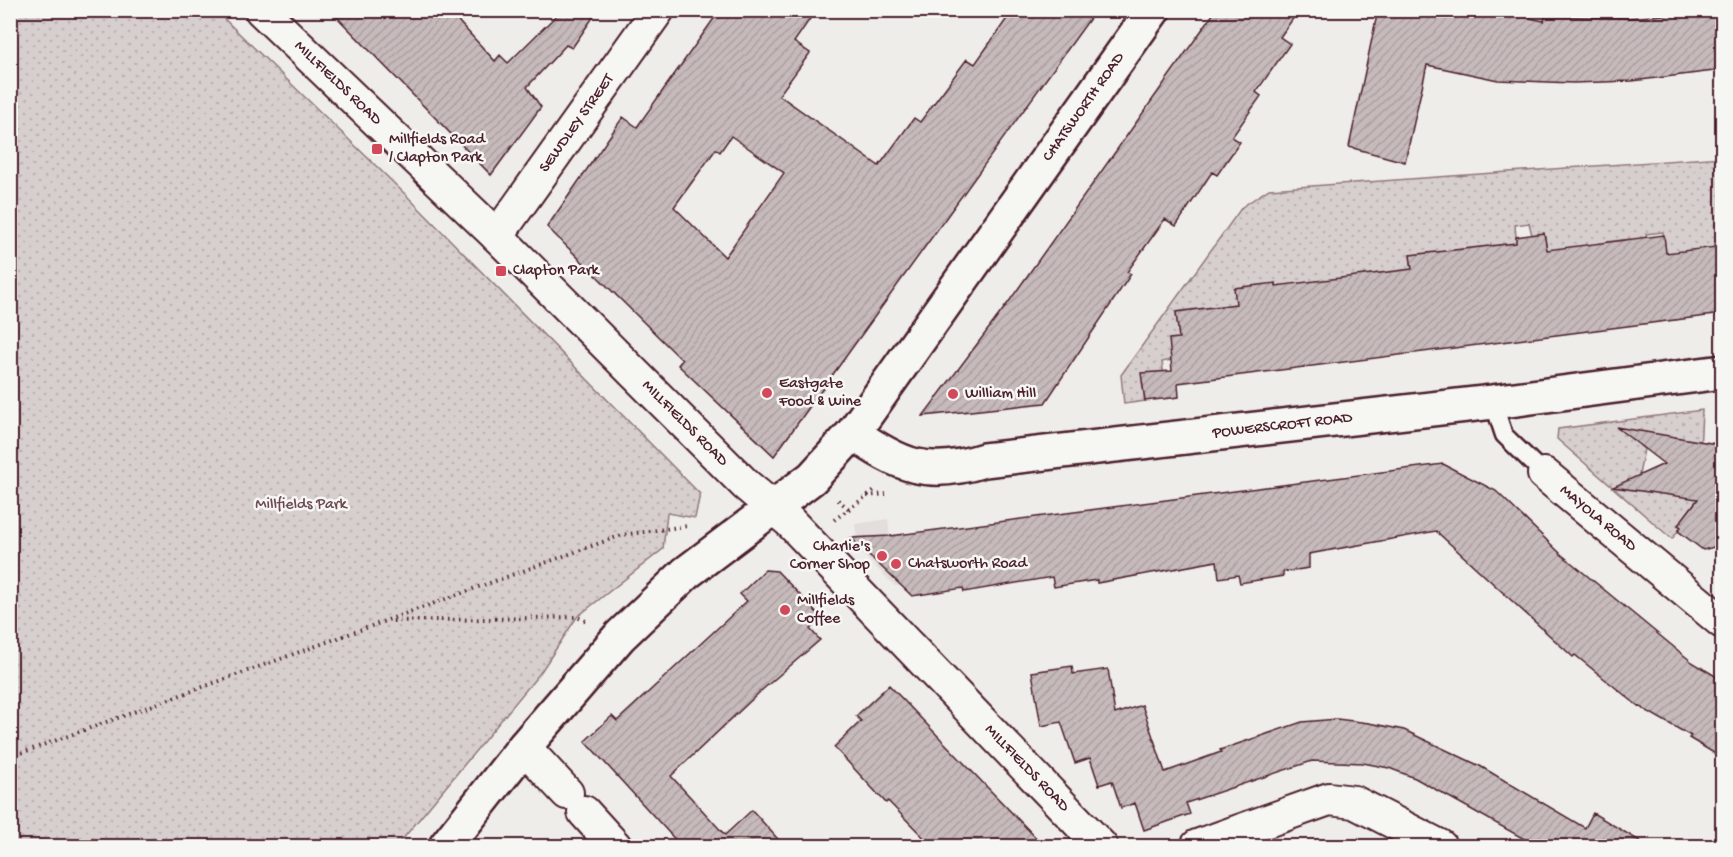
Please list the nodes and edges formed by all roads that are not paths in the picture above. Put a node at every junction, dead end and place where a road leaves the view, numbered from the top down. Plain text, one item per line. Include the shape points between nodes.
1 (261, 10) edge
2 (658, 10) edge
3 (1153, 10) edge
4 (497, 236) junction
5 (1722, 372) edge
6 (1493, 402) junction
7 (853, 433) junction
8 (1544, 474) joint
9 (774, 509) junction
10 (1722, 622) edge
11 (524, 747) junction
12 (446, 846) edge
13 (615, 846) edge
14 (1101, 846) edge
15 (1197, 846) edge
16 (1440, 846) edge

1 - 4 street, MILLFIELDS ROAD
2 - 4 street, SEWDLEY STREET
3 - 7 street, CHATSWORTH ROAD
4 - 9 street, MILLFIELDS ROAD
5 - 6 street, POWERSCROFT ROAD
6 - 7 street, POWERSCROFT ROAD via 984,460 940,470 904,464
6 - 8 lane, MAYOLA ROAD via 1504,435
7 - 9 street, CHATSWORTH ROAD via 812,478
8 - 10 street, MAYOLA ROAD
9 - 11 street, CHATSWORTH ROAD via 686,573 620,636
9 - 14 street, MILLFIELDS ROAD
11 - 12 street, CHATSWORTH ROAD
11 - 13 street
15 - 16 street via 1329,799 1354,802

